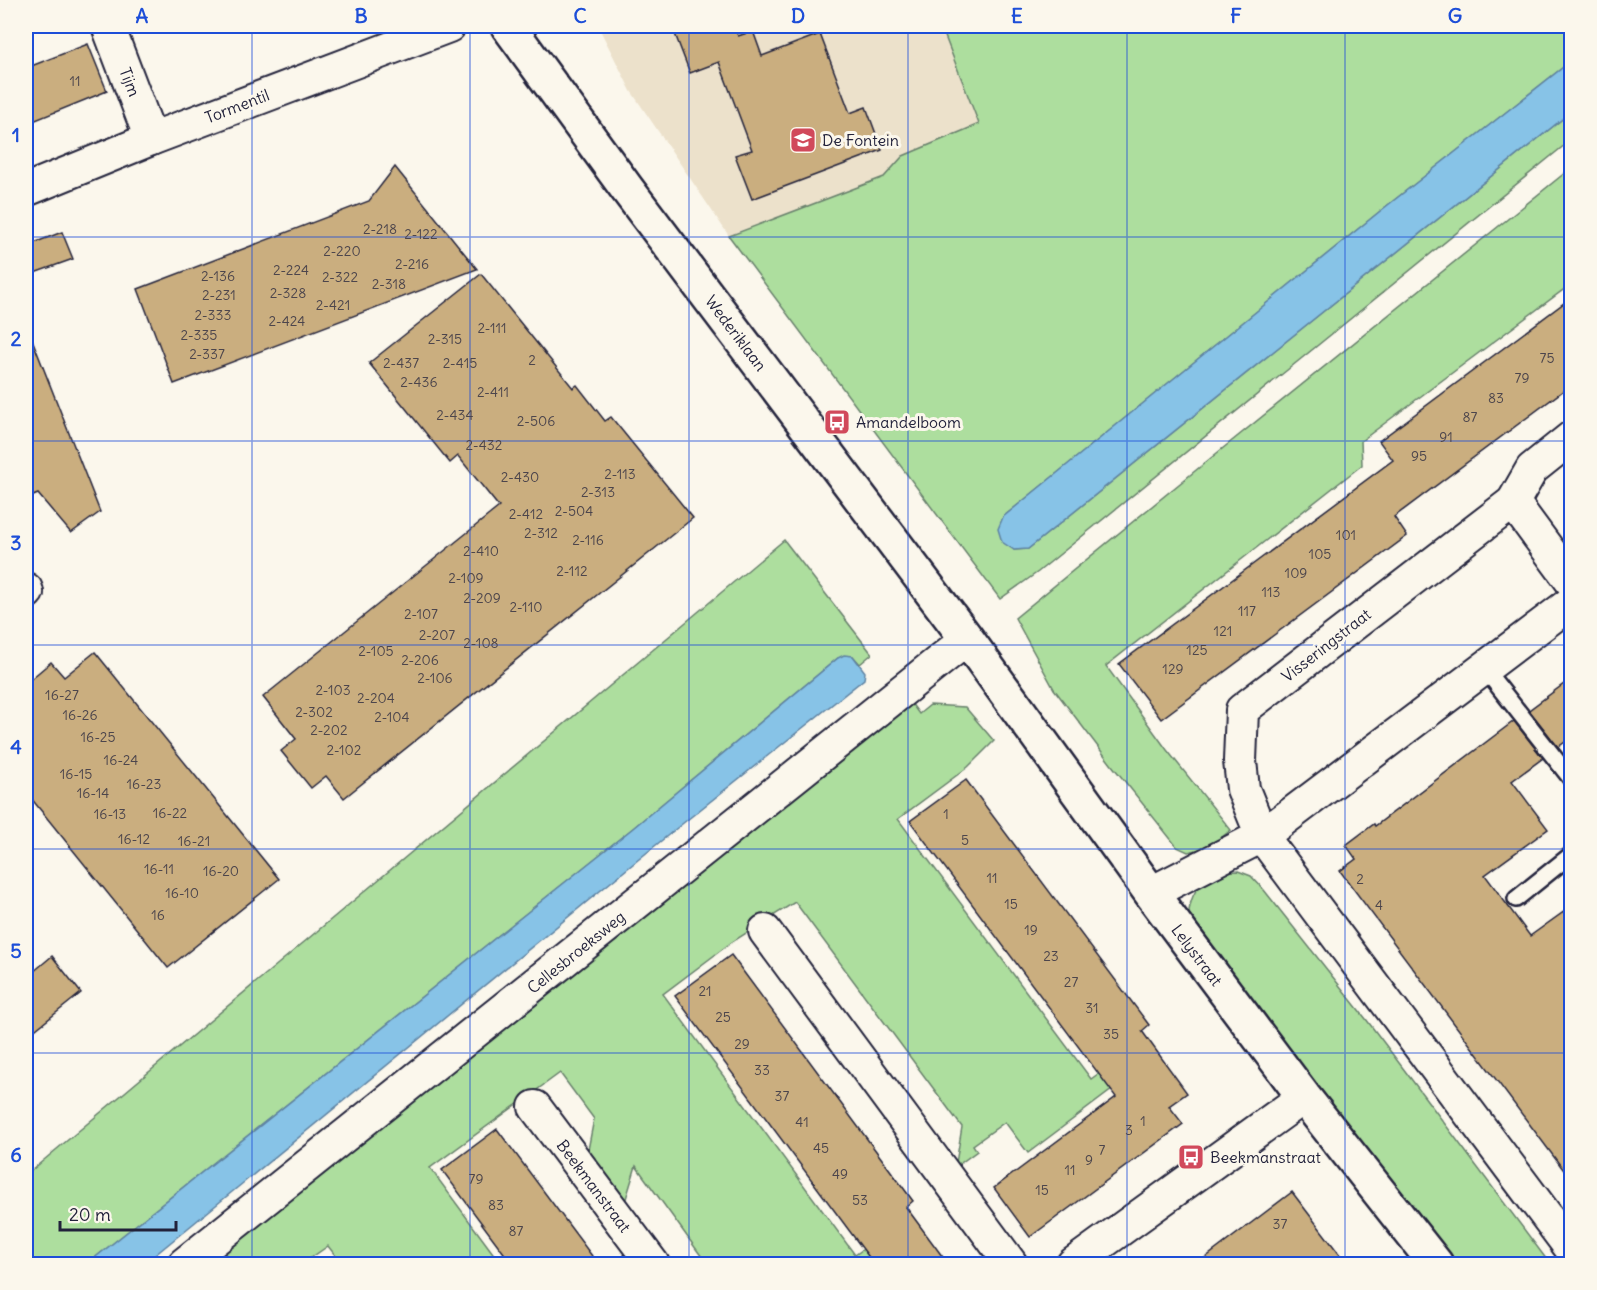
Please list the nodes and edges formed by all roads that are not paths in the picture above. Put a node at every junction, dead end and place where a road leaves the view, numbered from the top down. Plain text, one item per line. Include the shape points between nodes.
1 (108, 26) edge
2 (449, 26) edge
3 (508, 26) edge
4 (151, 139) junction
5 (26, 190) edge
6 (1572, 437) edge
7 (1513, 502) junction
8 (1572, 582) edge
9 (1572, 602) edge
10 (967, 639) junction
11 (1484, 668) junction
12 (1572, 780) edge
13 (1262, 836) junction
14 (1572, 855) edge
15 (1151, 893) junction
16 (1515, 899) dead end
17 (765, 931) dead end
18 (1304, 1097) junction
19 (535, 1107) dead end
20 (1572, 1250) edge
21 (184, 1264) edge
22 (653, 1264) edge
23 (1011, 1264) edge
24 (1073, 1264) edge
25 (1436, 1264) edge

1 - 4 street, Tijm
2 - 4 street, Tormentil
3 - 10 street, Wederiklaan
4 - 5 street, Tormentil
6 - 7 street, Visseringstraat via 1532,469
7 - 8 street
7 - 13 street, Visseringstraat via 1242,710 1243,789
9 - 11 street
10 - 15 street, Lelystraat
10 - 21 street, Cellesbroeksweg
11 - 12 lane
11 - 13 street
13 - 15 street
13 - 20 street
14 - 16 lane
15 - 18 street, Lelystraat
17 - 23 street
18 - 24 street
18 - 25 street, Lelystraat
19 - 22 street, Beekmanstraat

